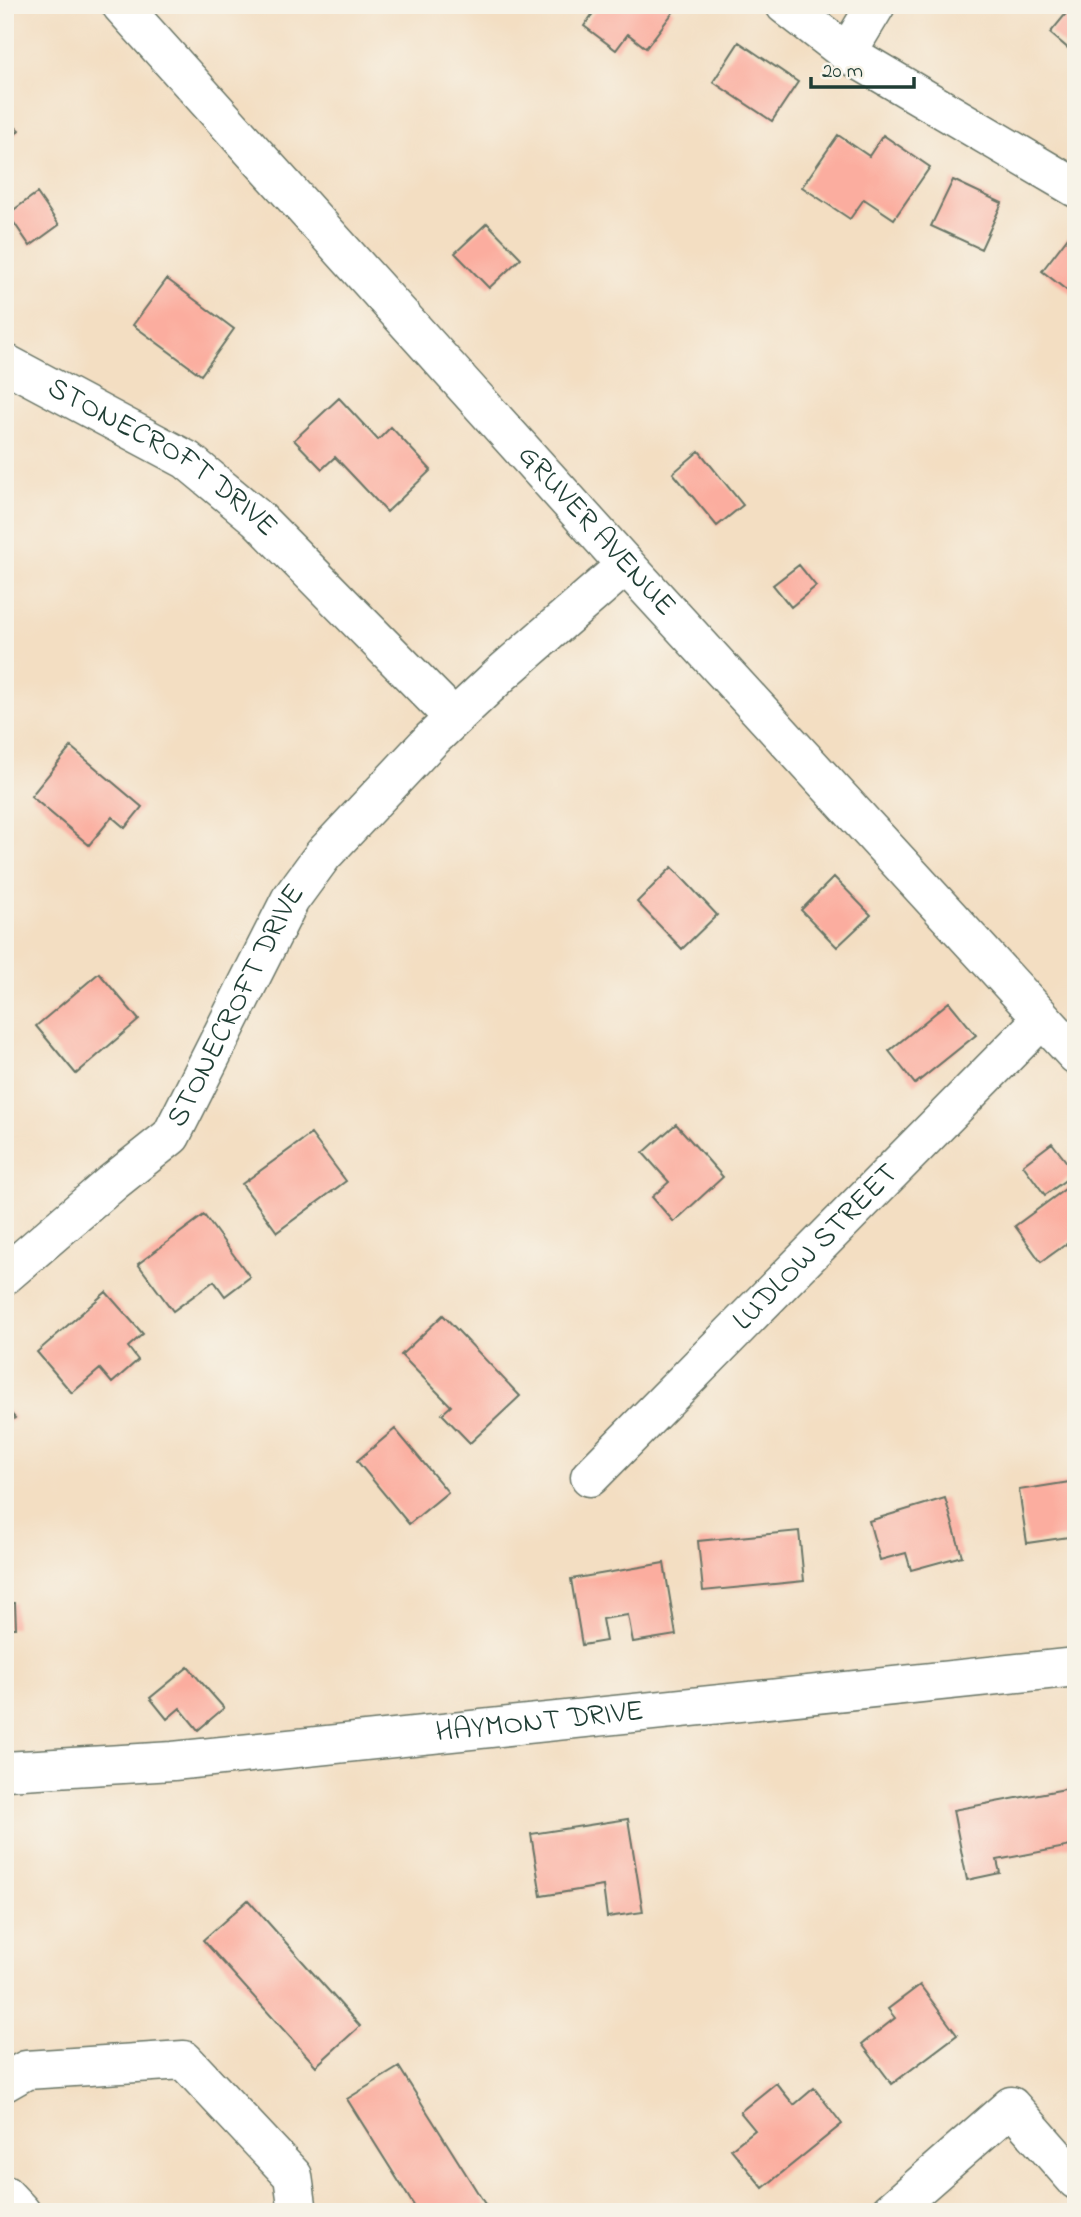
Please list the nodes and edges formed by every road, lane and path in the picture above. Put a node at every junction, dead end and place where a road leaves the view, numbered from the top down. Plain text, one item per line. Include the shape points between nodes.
1 (121, 5) edge
2 (785, 5) edge
3 (876, 5) edge
4 (847, 53) junction
5 (1076, 188) edge
6 (5, 363) edge
7 (626, 565) junction
8 (454, 718) junction
9 (1042, 1019) junction
10 (1076, 1055) edge
11 (5, 1275) edge
12 (590, 1477) dead end
13 (1076, 1667) edge
14 (5, 1770) edge
15 (5, 2082) edge
16 (1076, 2180) edge
17 (5, 2195) edge
18 (21, 2212) edge
19 (298, 2212) edge
20 (890, 2212) edge

1 - 7 street, GRUVER AVENUE
2 - 4 street
3 - 4 street
4 - 5 street
6 - 8 street, STONECROFT DRIVE via 187,460 229,493
7 - 8 street, STONECROFT DRIVE
7 - 9 street, GRUVER AVENUE
8 - 11 street, STONECROFT DRIVE via 323,855 290,900 171,1136
9 - 10 street, GRUVER AVENUE
9 - 12 street, LUDLOW STREET
13 - 14 street, HAYMONT DRIVE via 173,1761
15 - 19 street via 26,2070 184,2060 293,2176
16 - 20 street via 1011,2106
17 - 18 street

